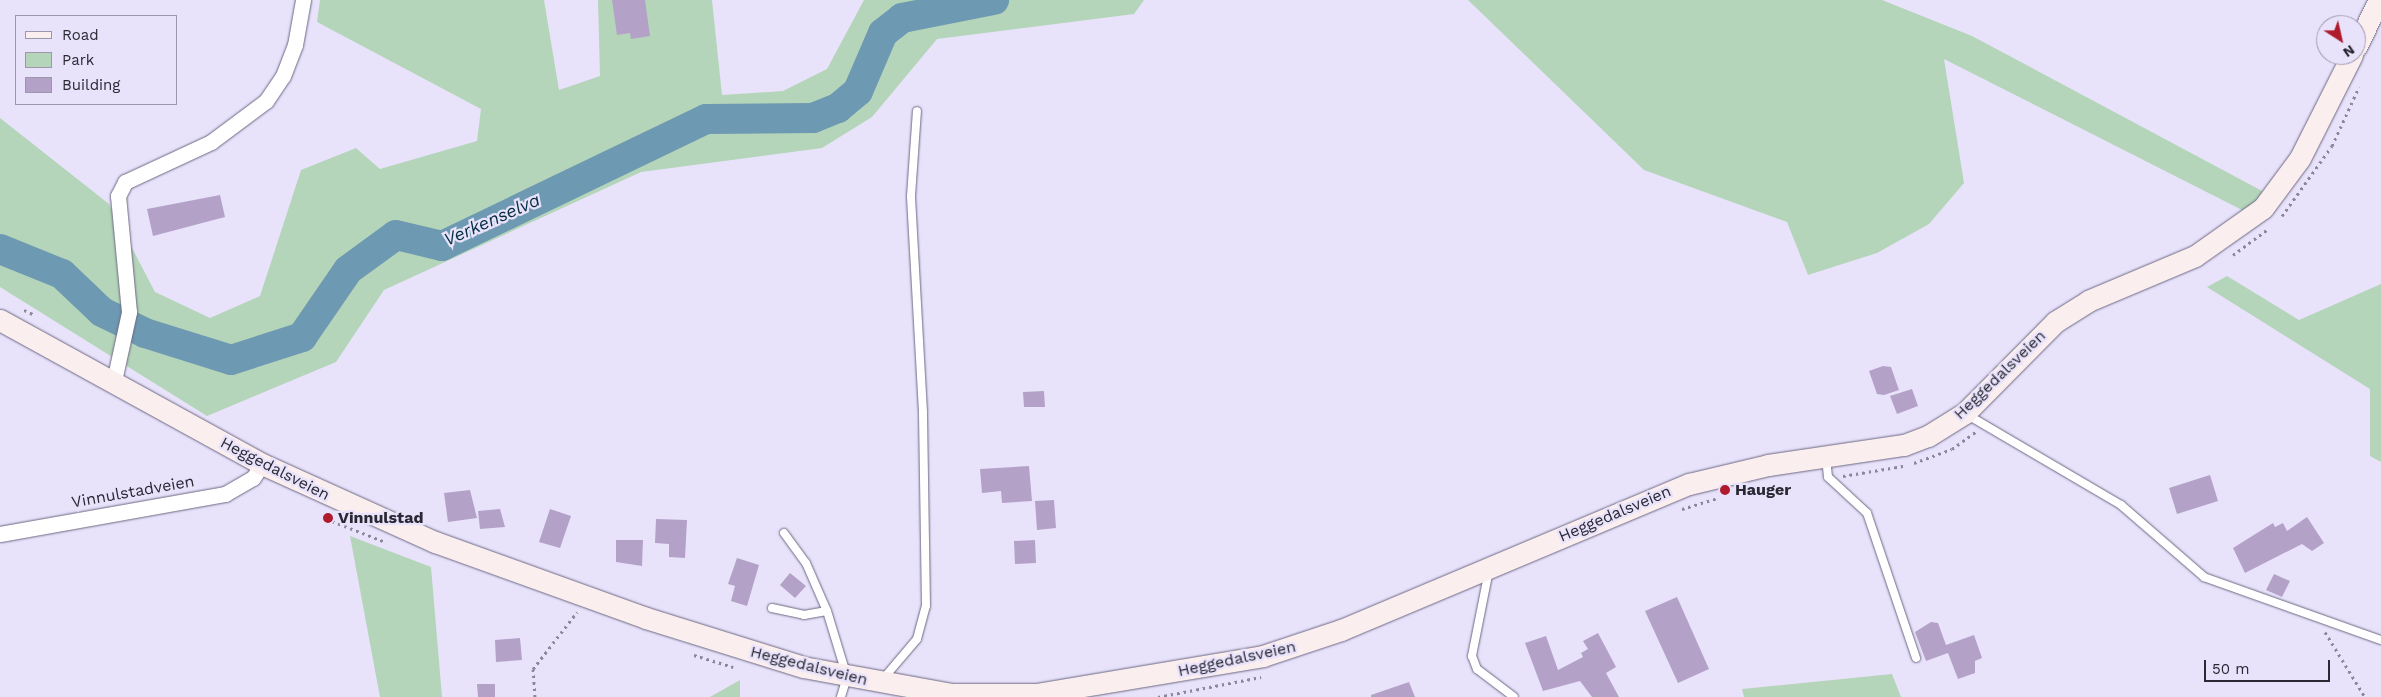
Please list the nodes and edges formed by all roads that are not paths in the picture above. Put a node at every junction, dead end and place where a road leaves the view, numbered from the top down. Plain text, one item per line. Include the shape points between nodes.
1 (303, 0) edge
2 (2379, 0) edge
3 (2366, 27) edge
4 (2347, 65) edge
5 (917, 111) dead end
6 (0, 320) edge
7 (114, 381) junction
8 (1964, 413) junction
9 (1826, 456) junction
10 (262, 464) junction
11 (784, 533) dead end
12 (0, 534) edge
13 (1490, 568) junction
14 (772, 608) dead end
15 (827, 611) junction
16 (2381, 640) edge
17 (1916, 658) dead end
18 (882, 684) junction
19 (844, 687) edge
20 (1514, 697) edge

1 - 7 street via 295,45 283,76 266,101 211,142 125,182 117,212 129,312
2 - 3 main road
4 - 8 main road, Heggedalsveien via 2300,158 2263,208 2196,256 2088,301 2055,322
5 - 18 lane via 911,204 923,412 926,606 917,639
6 - 7 main road, Heggedalsveien
7 - 10 main road, Heggedalsveien
8 - 9 main road, Heggedalsveien via 1904,445
8 - 16 lane via 2122,505 2204,577
9 - 13 main road, Heggedalsveien via 1689,484
9 - 17 lane via 1828,477 1866,513
10 - 12 street, Vinnulstadveien via 253,478 225,494
10 - 19 main road, Heggedalsveien via 396,527
11 - 15 lane via 806,563
13 - 18 main road, Heggedalsveien via 1305,644 1193,670 997,695 951,694
13 - 20 lane via 1472,656 1477,669
14 - 15 lane via 804,615
15 - 19 lane
18 - 19 main road, Heggedalsveien

